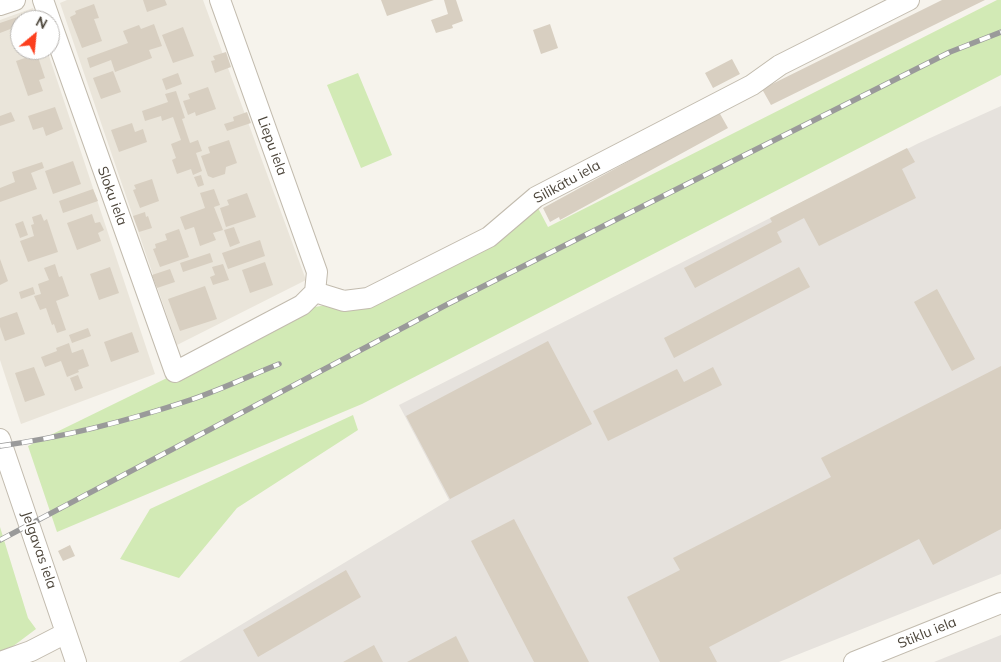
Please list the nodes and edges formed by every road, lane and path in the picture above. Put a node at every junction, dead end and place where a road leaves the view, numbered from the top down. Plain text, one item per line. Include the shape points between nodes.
1 (15, 0) edge
2 (220, 0) edge
3 (909, 0) edge
4 (0, 5) edge
5 (60, 48) edge
6 (315, 292) junction
7 (0, 439) edge
8 (4, 463) edge
9 (1001, 603) edge
10 (66, 632) junction
11 (0, 662) edge
12 (76, 662) edge
13 (854, 662) edge

1 - 4 street
2 - 6 street, Liepu iela via 317,272
3 - 6 street, Silikātu iela via 780,65 752,84 536,197 489,236 368,298 344,301
5 - 6 street, Sloku iela via 175,372 302,304
7 - 8 street, Jelgavas iela
8 - 10 street, Jelgavas iela
9 - 13 street, Stiklu iela
10 - 11 street via 32,651
10 - 12 street, Jelgavas iela

